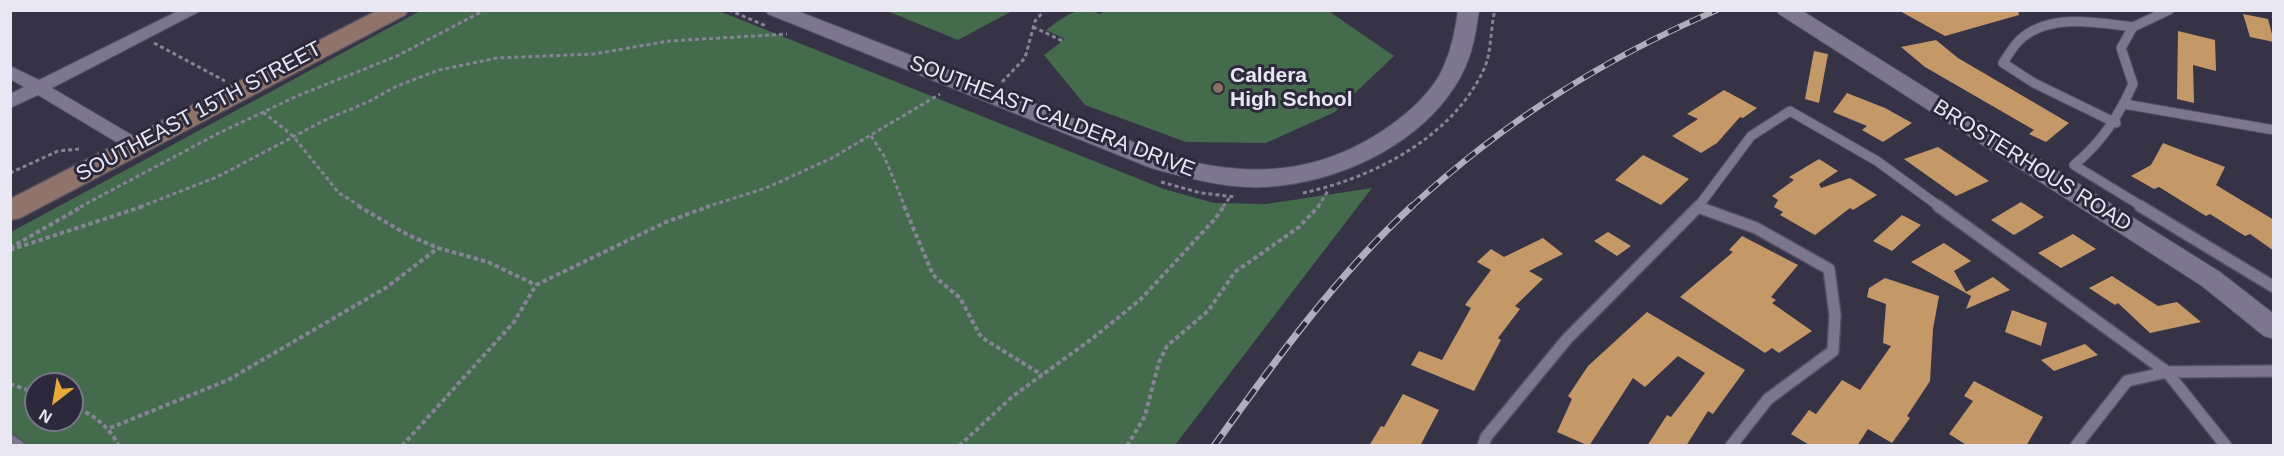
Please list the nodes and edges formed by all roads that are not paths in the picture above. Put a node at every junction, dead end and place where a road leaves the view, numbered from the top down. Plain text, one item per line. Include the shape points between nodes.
1 (194, 10) edge
2 (1469, 10) edge
3 (1786, 10) edge
4 (2169, 10) edge
5 (393, 12) edge
6 (774, 22) edge
7 (2133, 27) junction
8 (10, 71) edge
9 (39, 88) junction
10 (10, 102) edge
11 (2124, 104) junction
12 (2116, 123) junction
13 (2274, 130) edge
14 (135, 145) junction
15 (1698, 207) junction
16 (10, 211) edge
17 (2274, 287) edge
18 (2274, 328) edge
19 (2274, 371) edge
20 (2167, 372) junction
21 (10, 440) edge
22 (19, 446) edge
23 (1483, 446) edge
24 (1731, 446) edge
25 (2076, 446) edge
26 (2226, 446) edge

1 - 9 street
2 - 6 street, SOUTHEAST CALDERA DRIVE via 1460,55 1445,85 1401,130 1351,158 1317,171 1262,179 1194,173
3 - 18 street, BROSTERHOUS ROAD via 2211,279
4 - 7 lane
5 - 14 main road, SOUTHEAST 15TH STREET
7 - 11 lane via 2121,48 2133,84
7 - 12 lane via 2059,21 2026,34 2003,63 2034,83
8 - 9 street
9 - 10 street
9 - 14 street
11 - 12 lane
11 - 13 lane
12 - 17 lane via 2100,144 2074,165
14 - 16 main road, SOUTHEAST 15TH STREET
15 - 20 lane via 1751,136 1790,111 1877,161
15 - 23 lane via 1567,339 1486,437
15 - 24 lane via 1756,228 1829,269 1836,315 1833,351 1768,399
19 - 20 lane
20 - 25 lane via 2127,381
20 - 26 lane
21 - 22 lane

